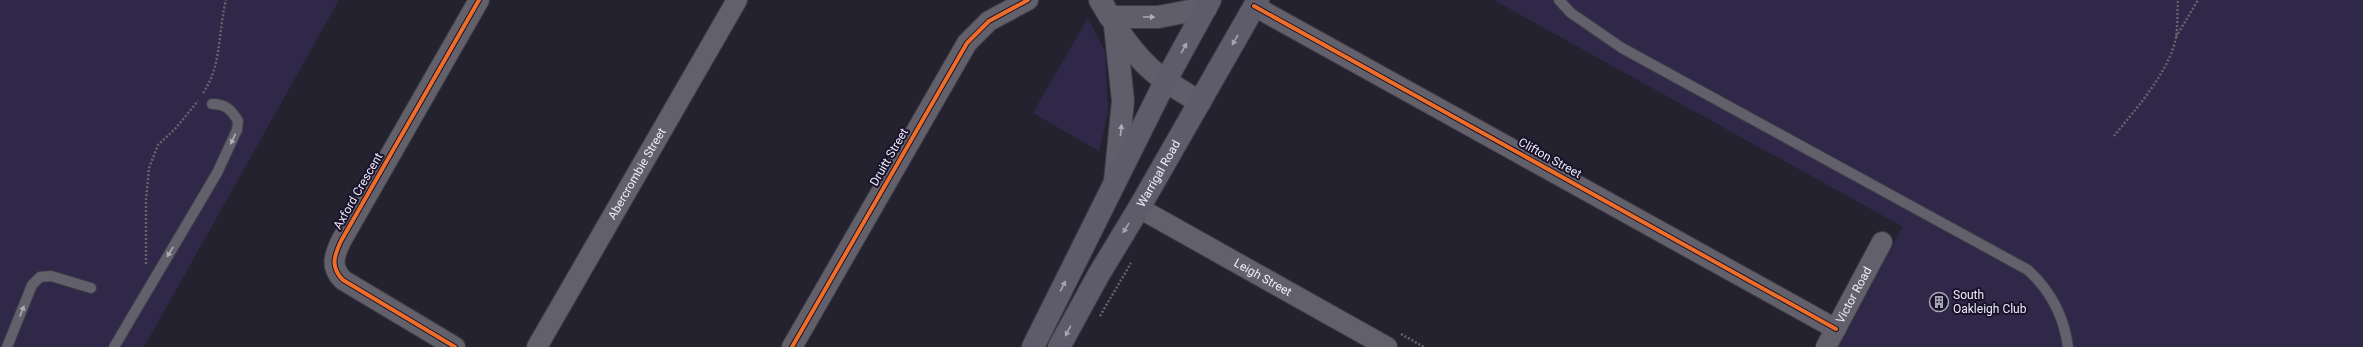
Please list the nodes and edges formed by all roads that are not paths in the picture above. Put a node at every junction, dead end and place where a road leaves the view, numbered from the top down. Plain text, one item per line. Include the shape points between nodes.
1 (479, 0) edge
2 (737, 0) edge
3 (1028, 0) edge
4 (1559, 0) edge
5 (1256, 3) edge
6 (1208, 4) edge
7 (1108, 14) edge
8 (1165, 82) junction
9 (1200, 102) junction
10 (212, 104) dead end
11 (1115, 183) junction
12 (1139, 208) junction
13 (1882, 242) dead end
14 (91, 288) dead end
15 (1836, 329) junction
16 (7, 347) edge
17 (114, 347) edge
18 (455, 347) edge
19 (537, 347) edge
20 (792, 347) edge
21 (1033, 347) edge
22 (1059, 347) edge
23 (1387, 347) edge
24 (1826, 347) edge
25 (2068, 347) edge

1 - 18 street, Axford Crescent via 341,241 334,258 335,270 342,280
2 - 19 street, Abercrombie Street
3 - 20 street, Druitt Street via 989,21 967,43
4 - 25 lane via 1570,13 1622,48 2028,270 2039,281 2061,315
5 -> 9 highway, Warrigal Road
5 - 15 street, Clifton Street
7 -> 6 main road via 1158,17
8 -> 6 highway
7 - 8 main road via 1142,62
11 -> 7 main road via 1123,101
8 - 9 main road
8 - 11 highway
9 - 12 highway, Warrigal Road
10 -> 17 lane via 222,104 230,109 238,121 237,130 217,173
21 -> 11 highway
12 -> 22 highway, Warrigal Road
12 - 23 street, Leigh Street
13 - 15 street, Victor Road
16 -> 14 lane via 32,285 40,277 51,276
15 - 24 street, Victor Road

